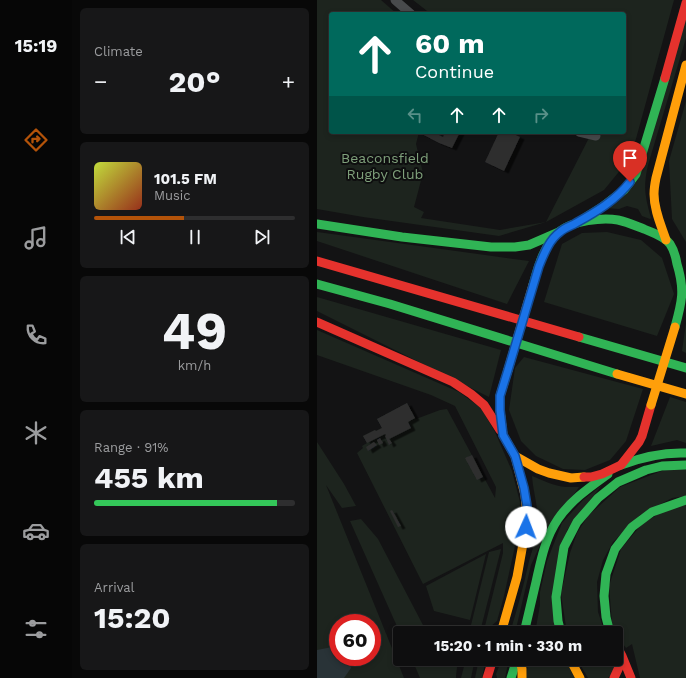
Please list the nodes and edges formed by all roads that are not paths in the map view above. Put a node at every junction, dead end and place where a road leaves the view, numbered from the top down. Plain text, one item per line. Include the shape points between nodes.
1 (395, 0) edge
2 (686, 3) edge
3 (409, 12) edge
4 (686, 65) edge
5 (588, 134) edge
6 (596, 136) dead end
7 (576, 223) junction
8 (317, 224) edge
9 (560, 232) junction
10 (666, 240) junction
11 (673, 251) junction
12 (317, 261) edge
13 (686, 268) edge
14 (317, 284) edge
15 (317, 322) edge
16 (686, 368) edge
17 (686, 394) edge
18 (503, 435) junction
19 (686, 453) edge
20 (515, 456) junction
21 (686, 465) edge
22 (619, 466) junction
23 (686, 500) edge
24 (503, 626) edge
25 (526, 626) edge
26 (559, 626) edge
27 (609, 626) edge
28 (623, 656) edge
29 (491, 666) edge
30 (515, 666) edge
31 (521, 666) edge
32 (574, 666) edge
33 (620, 666) edge
34 (487, 678) edge
35 (511, 678) edge
36 (522, 678) edge
37 (580, 678) edge
38 (614, 678) edge
39 (631, 678) edge

1 - 3 street
2 - 7 main road via 636,174 624,190
4 - 10 main road via 654,193 659,221
5 - 6 street
7 - 9 main road
7 - 10 main road via 613,219 628,222
8 - 9 main road via 491,247 519,247
9 - 18 main road, bridge via 545,251 539,266 500,396
10 - 11 main road
11 - 13 main road
11 - 22 main road, bridge via 680,271 683,292 675,327 642,436
12 - 16 main road
14 - 17 main road
15 - 18 main road via 453,382 484,405
18 - 20 main road
19 - 22 main road via 649,456
20 - 22 main road via 543,471 571,478 591,477
20 - 24 main road via 527,506 527,522 517,577
21 - 26 main road via 662,466 618,482 598,498 577,522 564,547 556,597
22 - 25 main road via 575,500 557,520 546,543
23 - 27 main road via 652,512 632,527 615,549 606,574 604,596
28 - 39 main road
29 - 34 main road
30 - 35 main road
31 - 36 main road
32 - 37 main road
33 - 38 main road

